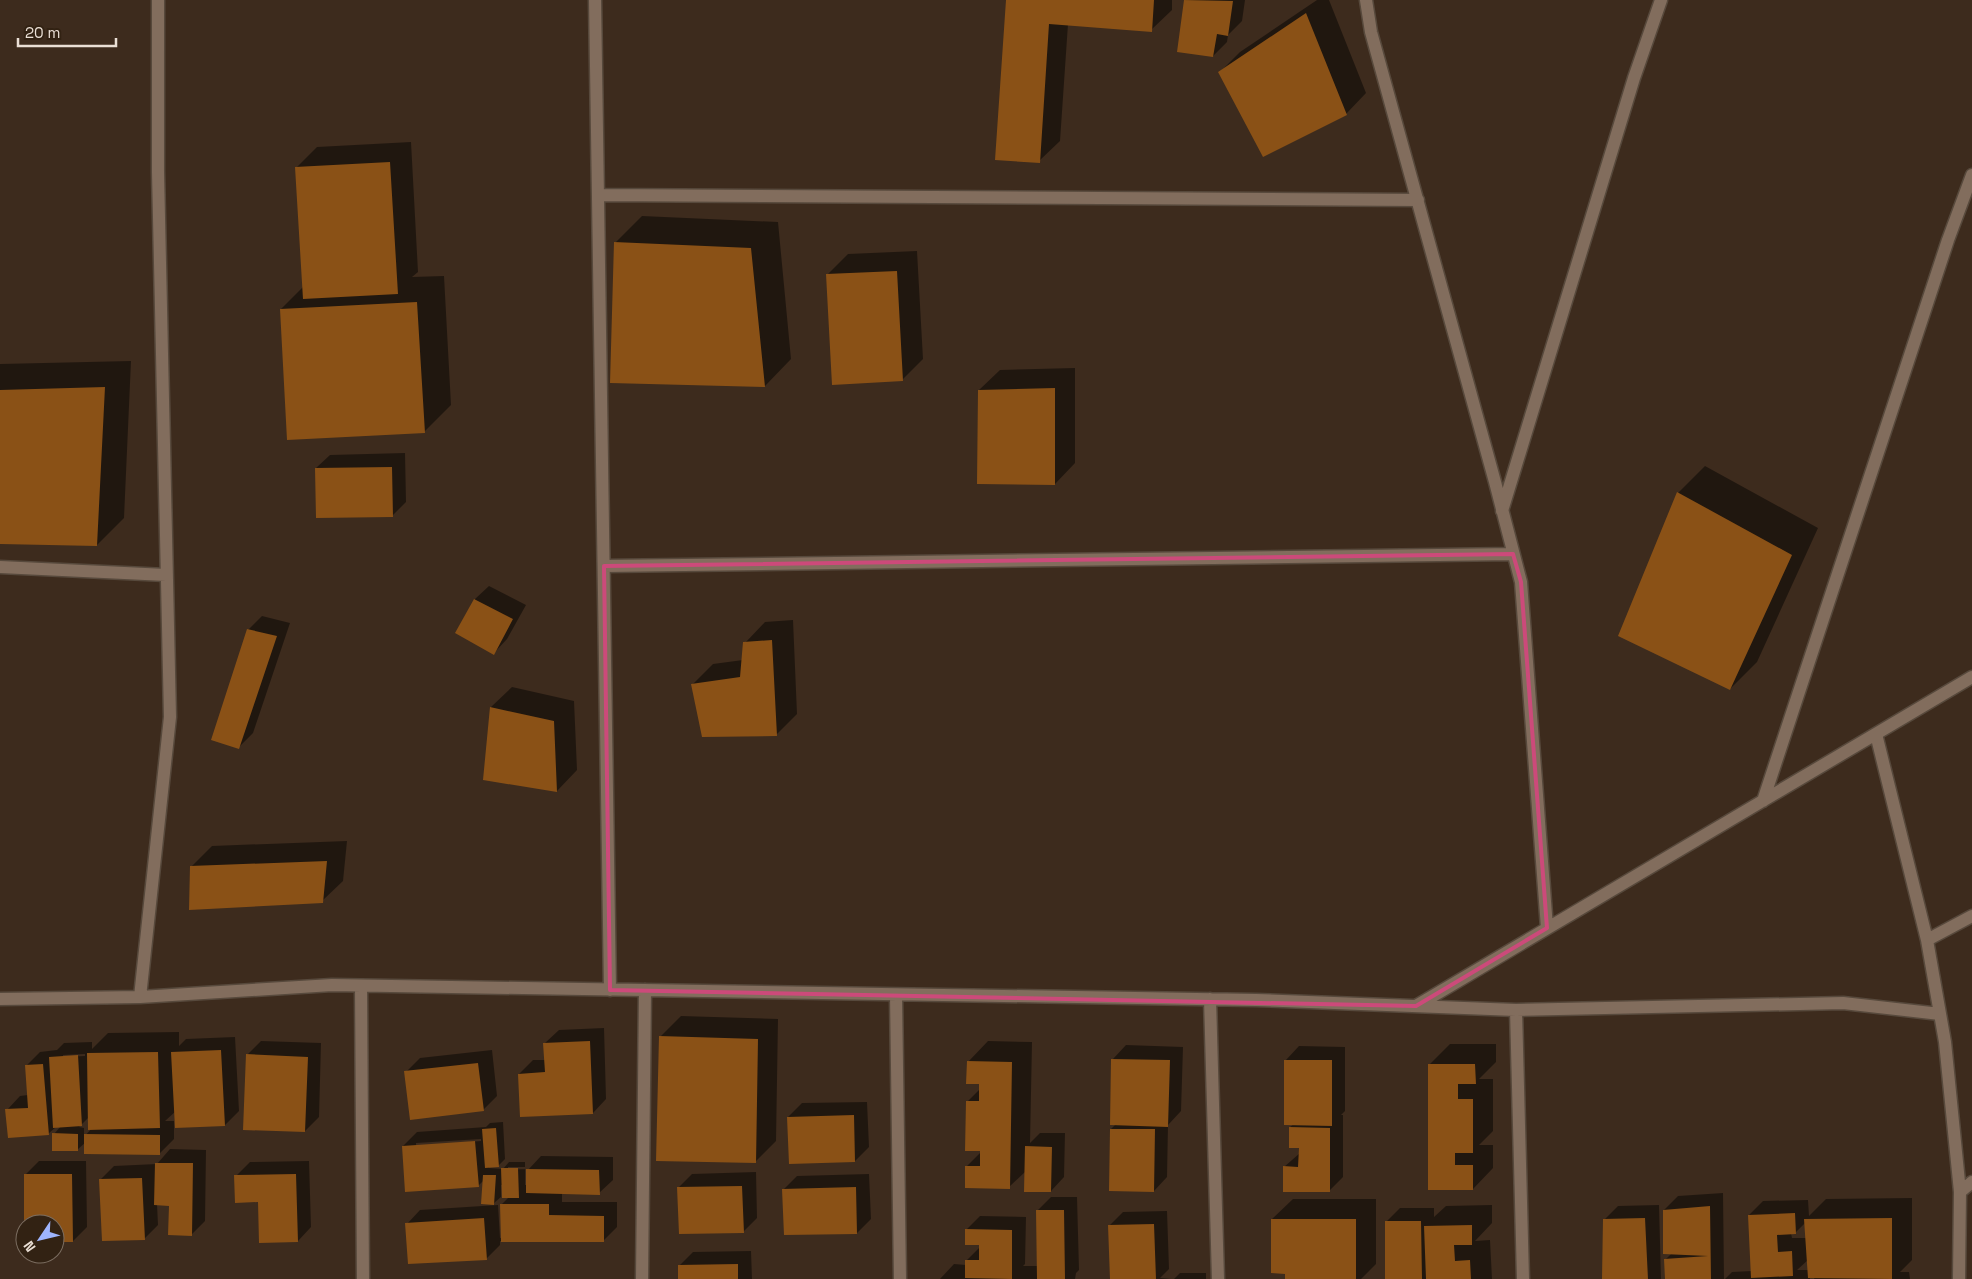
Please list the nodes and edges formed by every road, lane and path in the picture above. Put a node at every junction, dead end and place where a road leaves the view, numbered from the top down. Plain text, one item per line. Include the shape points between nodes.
1 (158, 0) edge
2 (595, 0) edge
3 (1366, 0) edge
4 (1661, 0) edge
5 (1972, 175) edge
6 (598, 195) junction
7 (1418, 200) junction
8 (1502, 511) junction
9 (1513, 554) junction
10 (604, 566) junction
11 (0, 567) edge
12 (166, 575) junction
13 (1972, 677) edge
14 (1876, 734) junction
15 (1763, 801) junction
16 (1972, 916) edge
17 (1547, 928) junction
18 (1927, 940) junction
19 (361, 986) junction
20 (610, 990) junction
21 (645, 990) junction
22 (896, 994) junction
23 (140, 997) junction
24 (0, 999) edge
25 (1210, 999) junction
26 (1416, 1006) junction
27 (1516, 1010) junction
28 (1940, 1014) junction
29 (1972, 1182) edge
30 (1960, 1192) junction
31 (363, 1279) edge
32 (642, 1279) edge
33 (900, 1279) edge
34 (1218, 1279) edge
35 (1523, 1279) edge
36 (1959, 1279) edge

1 - 12 street
2 - 6 street
3 - 7 street via 1371,32
4 - 8 street via 1634,78
5 - 15 street
6 - 7 street
6 - 10 street
7 - 8 street
8 - 9 street
9 - 10 street
9 - 17 street via 1521,582
10 - 20 street
11 - 12 street
12 - 23 street via 170,717
13 - 14 street
14 - 15 street
14 - 18 street
15 - 17 street
16 - 18 street
17 - 26 street
18 - 28 street
19 - 20 street
19 - 23 street
19 - 31 street
20 - 21 street
21 - 22 street
21 - 32 street
22 - 25 street
22 - 33 street
23 - 24 street
25 - 26 street
25 - 34 street
26 - 27 street
27 - 28 street via 1843,1003
27 - 35 street
28 - 30 street
29 - 30 street
30 - 36 street

